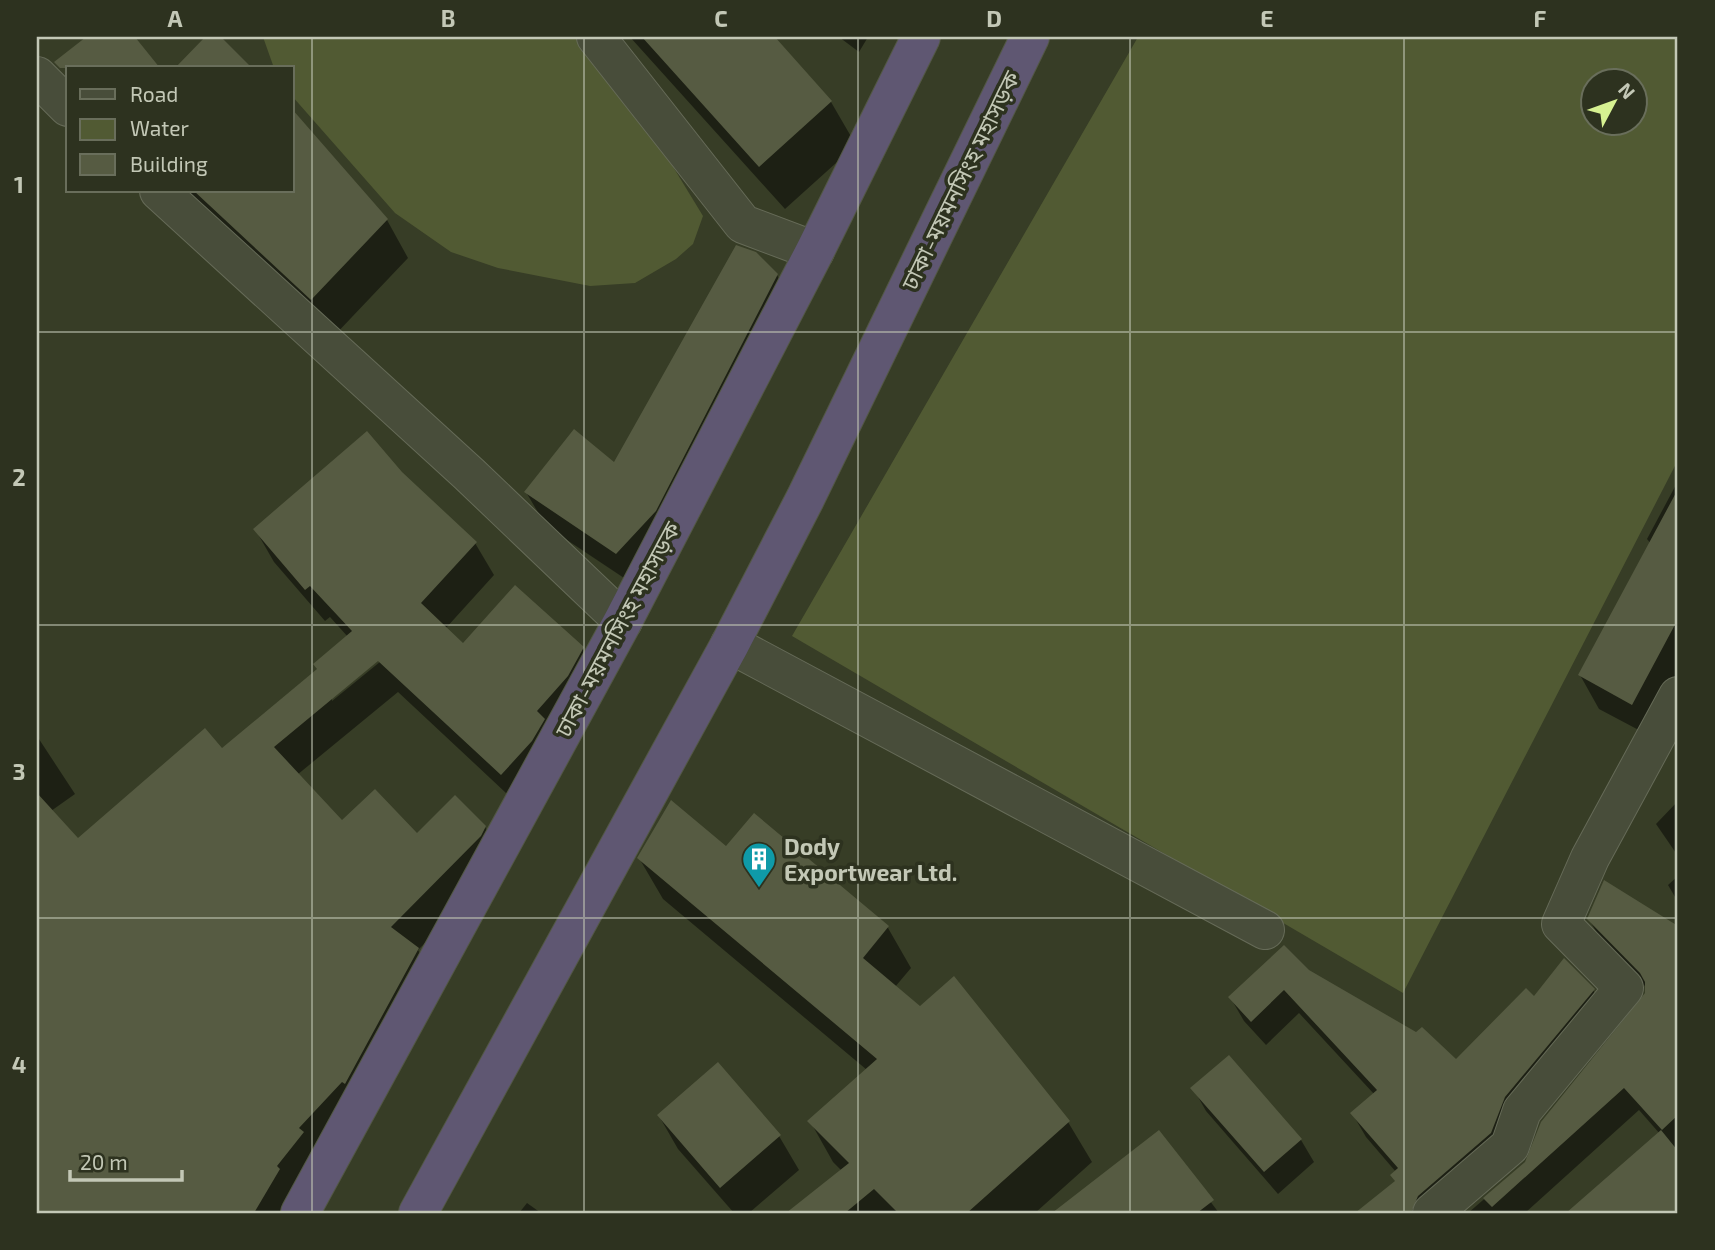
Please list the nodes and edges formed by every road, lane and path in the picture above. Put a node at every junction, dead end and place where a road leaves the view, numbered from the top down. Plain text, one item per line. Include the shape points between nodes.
1 (596, 37) edge
2 (921, 37) edge
3 (1030, 37) edge
4 (37, 76) edge
5 (66, 105) edge
6 (160, 192) edge
7 (815, 251) junction
8 (623, 621) junction
9 (730, 644) junction
10 (1678, 696) edge
11 (1265, 930) dead end
12 (300, 1213) edge
13 (418, 1213) edge
14 (1432, 1213) edge

1 - 7 street via 743,224
2 - 7 highway, ঢাকা-ময়মনসিংহ মহাসড়ক
3 - 9 highway, ঢাকা-ময়মনসিংহ মহাসড়ক
4 - 5 street
6 - 8 street
7 - 8 highway, ঢাকা-ময়মনসিংহ মহাসড়ক
8 - 12 highway, ঢাকা-ময়মনসিংহ মহাসড়ক
9 - 11 street
9 - 13 highway, ঢাকা-ময়মনসিংহ মহাসড়ক
10 - 14 street via 1590,858 1561,924 1624,988 1522,1111 1510,1146

